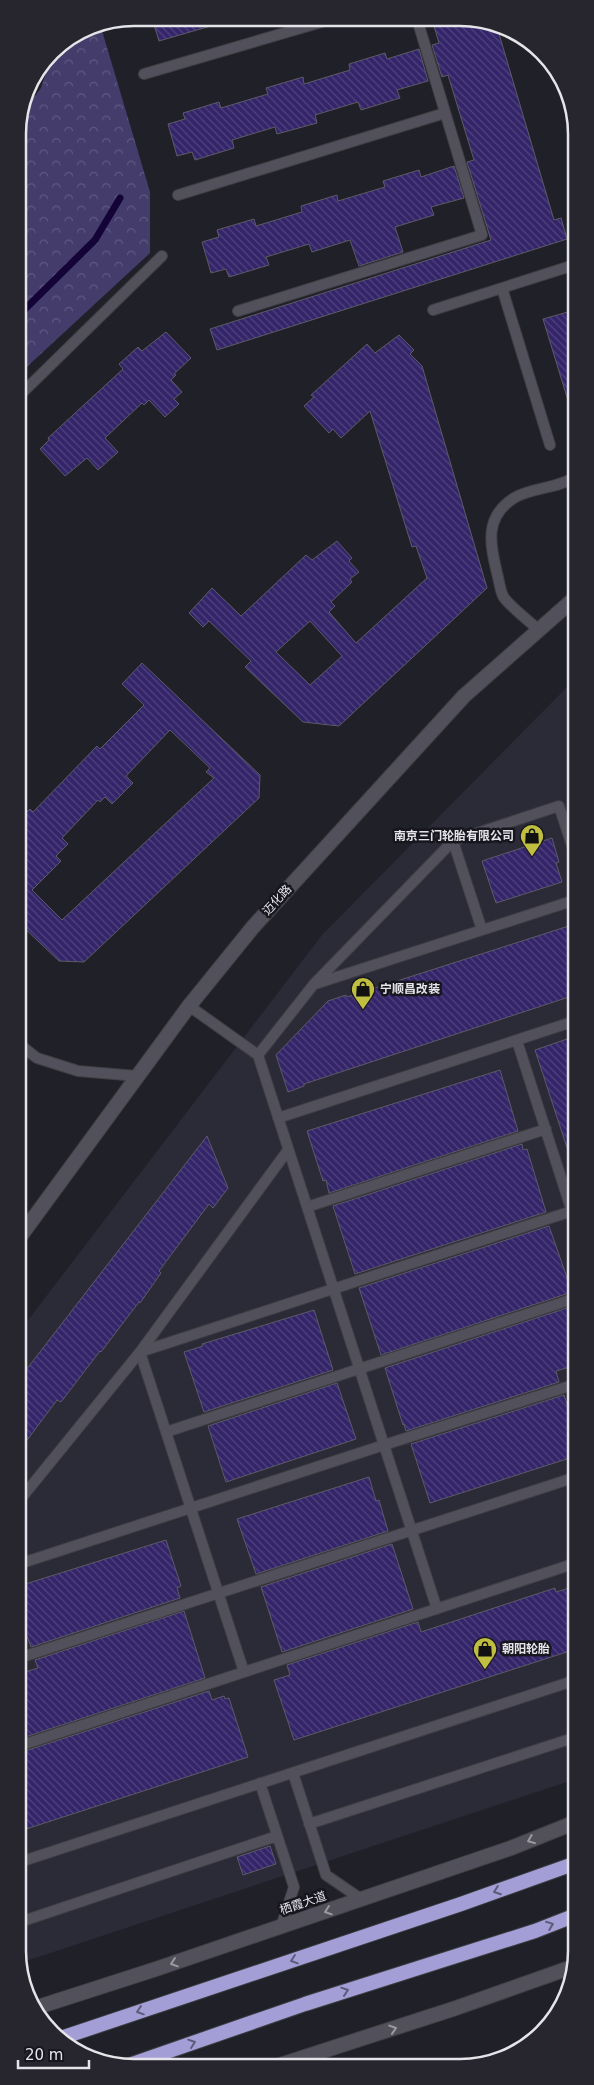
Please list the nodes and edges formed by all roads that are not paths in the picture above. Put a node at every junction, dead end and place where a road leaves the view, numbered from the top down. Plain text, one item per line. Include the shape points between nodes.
1 (308, 26) edge
2 (418, 26) edge
3 (144, 74) dead end
4 (445, 113) junction
5 (178, 195) dead end
6 (162, 256) dead end
7 (568, 267) edge
8 (502, 288) junction
9 (433, 310) dead end
10 (238, 311) dead end
11 (26, 388) edge
12 (550, 445) dead end
13 (568, 480) edge
14 (568, 604) edge
15 (539, 630) junction
16 (568, 834) edge
17 (453, 841) junction
18 (568, 902) edge
19 (482, 930) junction
20 (314, 984) junction
21 (189, 1006) junction
22 (568, 1023) edge
23 (517, 1041) junction
24 (26, 1049) edge
25 (258, 1055) junction
26 (137, 1076) junction
27 (278, 1118) junction
28 (546, 1129) junction
29 (288, 1150) junction
30 (568, 1197) edge
31 (307, 1207) junction
32 (568, 1218) edge
33 (26, 1228) edge
34 (333, 1289) junction
35 (568, 1301) edge
36 (140, 1352) junction
37 (359, 1368) junction
38 (568, 1387) edge
39 (166, 1432) junction
40 (384, 1445) junction
41 (568, 1480) edge
42 (26, 1492) edge
43 (191, 1508) junction
44 (412, 1531) junction
45 (26, 1562) edge
46 (568, 1566) edge
47 (218, 1593) junction
48 (436, 1609) junction
49 (26, 1656) edge
50 (244, 1672) junction
51 (568, 1683) edge
52 (568, 1740) edge
53 (26, 1744) edge
54 (293, 1773) junction
55 (260, 1783) junction
56 (309, 1824) junction
57 (568, 1825) edge
58 (277, 1836) junction
59 (26, 1860) edge
60 (568, 1866) edge
61 (361, 1899) junction
62 (568, 1918) edge
63 (26, 1919) edge
64 (281, 1926) junction
65 (566, 1969) edge
66 (42, 2006) edge
67 (68, 2036) edge
68 (146, 2059) edge
69 (299, 2059) edge

1 - 3 lane
2 - 4 lane
4 - 5 lane
4 - 10 lane via 482,235
6 - 11 lane
7 - 8 lane
8 - 9 lane
8 - 12 lane
13 - 15 lane via 515,497 498,513 492,528 490,543 503,596
14 - 15 main road, 迈化路
15 - 21 main road, 迈化路 via 464,696 253,926
16 - 17 lane via 559,806
17 - 19 lane
17 - 20 lane
18 - 19 lane
19 - 20 lane
20 - 25 lane
21 - 25 lane
21 - 26 main road, 迈化路
22 - 23 lane
23 - 27 lane
23 - 28 lane
24 - 26 lane via 37,1058 78,1071
25 - 27 lane
26 - 33 main road, 迈化路
27 - 29 lane
28 - 30 lane
28 - 31 lane
29 - 31 lane
29 - 36 lane
31 - 34 lane
32 - 34 lane
34 - 36 lane
34 - 37 lane
35 - 37 lane
36 - 39 lane
36 - 42 lane
37 - 39 lane
37 - 40 lane
38 - 40 lane
39 - 43 lane
40 - 43 lane
40 - 44 lane
41 - 44 lane
43 - 45 lane
43 - 47 lane
44 - 47 lane
44 - 48 lane
46 - 48 lane
47 - 49 lane
47 - 50 lane
48 - 50 lane
50 - 53 lane
51 - 54 lane
52 - 56 lane
54 - 55 lane
54 - 56 lane
55 - 58 lane
55 - 59 lane
56 - 61 lane via 326,1875
57 -> 61 main road, 栖霞大道
58 - 63 lane
58 - 64 lane via 294,1887
60 -> 67 highway
61 -> 64 main road, 栖霞大道
68 -> 62 highway
64 -> 66 main road, 栖霞大道
69 -> 65 main road

